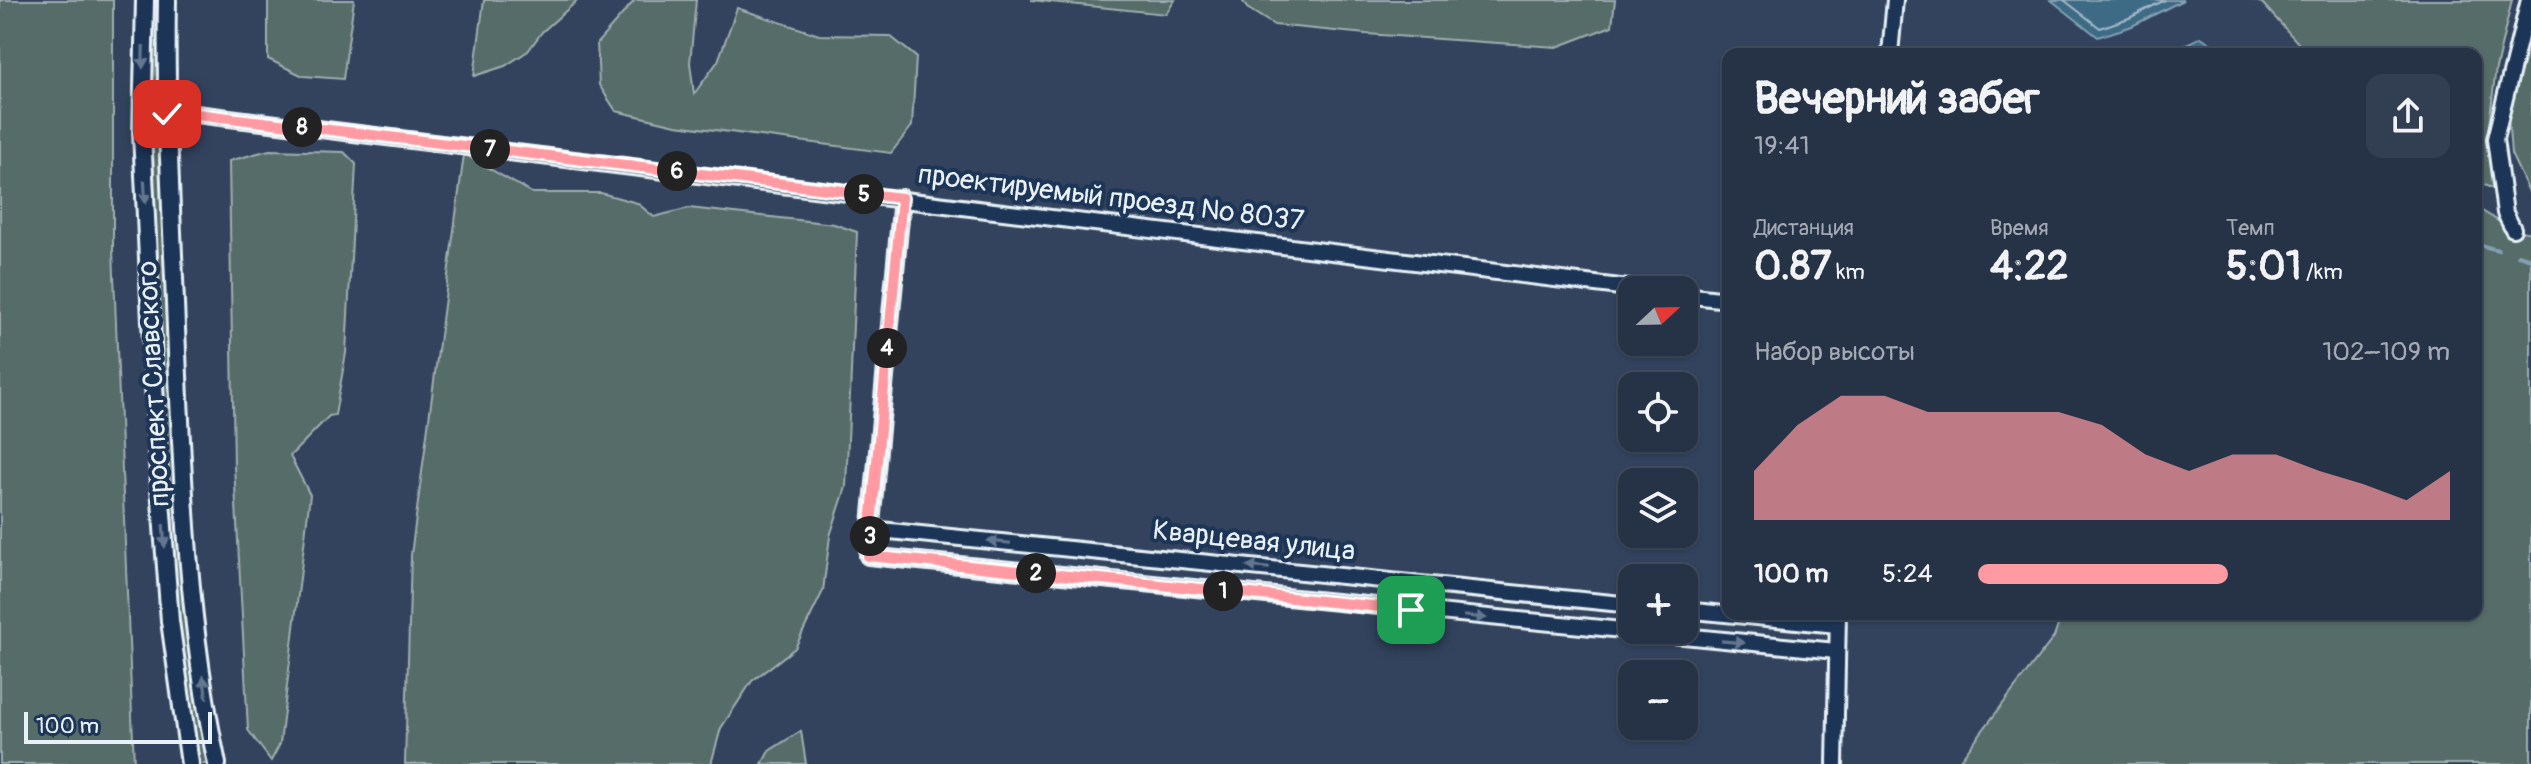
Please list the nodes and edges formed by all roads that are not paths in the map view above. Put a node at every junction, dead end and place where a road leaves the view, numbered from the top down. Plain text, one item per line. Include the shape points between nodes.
1 (145, 0) edge
2 (167, 0) edge
3 (1895, 0) edge
4 (2529, 0) edge
5 (1891, 48) edge
6 (142, 114) junction
7 (167, 114) junction
8 (902, 198) junction
9 (2513, 229) dead end
10 (1618, 287) edge
11 (1698, 297) edge
12 (1722, 299) edge
13 (870, 529) junction
14 (1618, 604) edge
15 (1698, 611) edge
16 (1722, 612) edge
17 (1838, 620) edge
18 (1836, 651) junction
19 (190, 764) edge
20 (217, 764) edge
21 (1835, 764) edge

1 -> 6 main road, проспект Славского
2 - 7 main road, проспект Славского
3 - 5 street
4 - 9 street via 2495,139 2505,213
6 - 7 street, проектируемый проезд № 8037
6 -> 19 main road, проспект Славского via 157,447 170,621
7 - 8 street, проектируемый проезд № 8037
20 -> 7 main road, проспект Славского via 196,620 182,465
8 - 10 street, проектируемый проезд № 8037
8 - 13 street
11 - 12 street
14 -> 13 street, Кварцевая улица
13 -> 18 street, Кварцевая улица via 868,556
15 - 16 street
17 - 18 street
18 - 21 street

